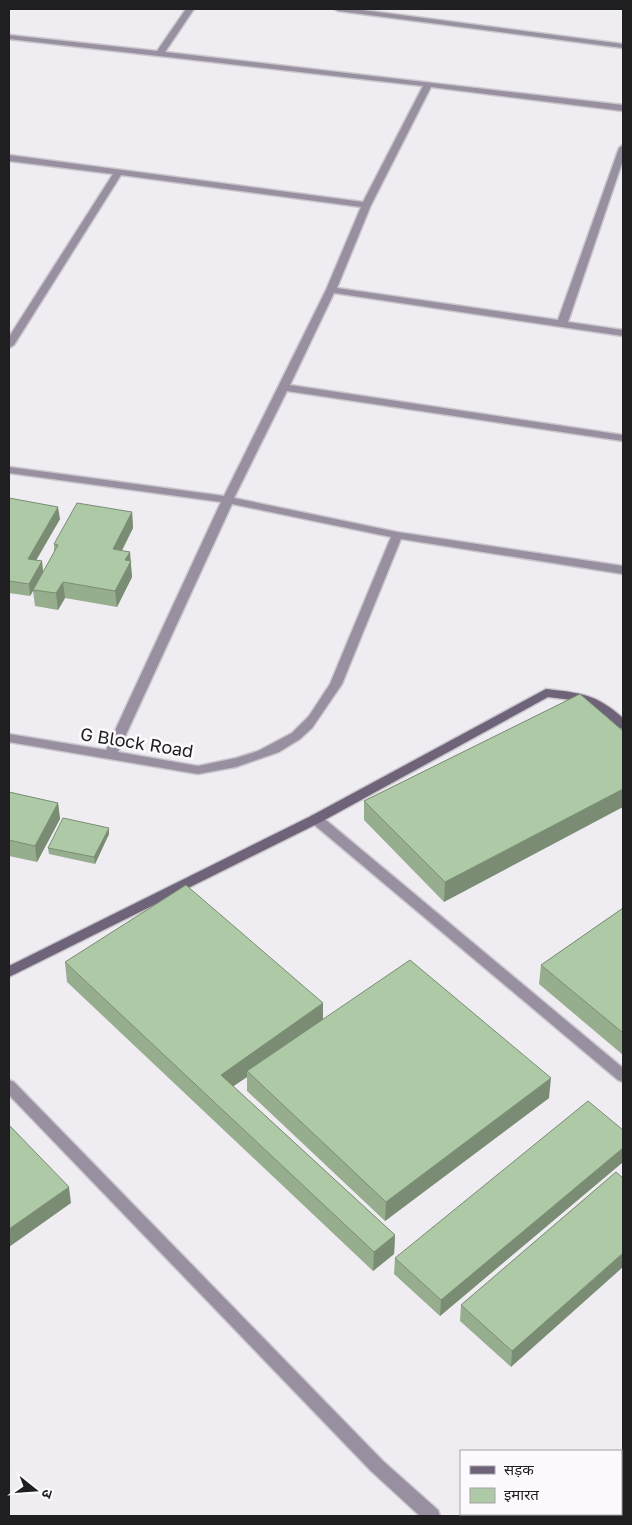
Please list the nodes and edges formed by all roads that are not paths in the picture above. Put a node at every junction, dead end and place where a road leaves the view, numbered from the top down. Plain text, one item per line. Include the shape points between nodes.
1 (190, 9) edge
2 (338, 9) edge
3 (384, 12) edge
4 (9, 37) edge
5 (623, 46) edge
6 (159, 55) junction
7 (428, 84) junction
8 (623, 108) edge
9 (623, 148) edge
10 (9, 158) edge
11 (118, 173) junction
12 (366, 205) junction
13 (331, 290) junction
14 (562, 324) junction
15 (623, 333) edge
16 (9, 345) edge
17 (284, 386) junction
18 (623, 438) edge
19 (9, 470) edge
20 (228, 500) junction
21 (397, 534) junction
22 (623, 570) edge
23 (623, 725) edge
24 (9, 738) edge
25 (110, 756) junction
26 (316, 819) junction
27 (9, 972) edge
28 (623, 1076) edge
29 (9, 1086) edge
30 (432, 1516) edge

1 - 6 street
2 - 3 street
3 - 5 street
4 - 6 street
6 - 7 street
7 - 8 street
7 - 12 street
9 - 14 street
10 - 11 street
11 - 12 street
11 - 16 street
12 - 13 street
13 - 14 street
13 - 17 street
14 - 15 street
17 - 18 street
17 - 20 street
19 - 20 street
20 - 21 street
20 - 25 street
21 - 22 street
21 - 25 street, G Block Road via 336,684 323,706 296,736 266,752 228,766 198,770
23 - 26 street via 583,697 546,693
24 - 25 street, G Block Road
26 - 27 street
26 - 28 street
29 - 30 street via 377,1466

